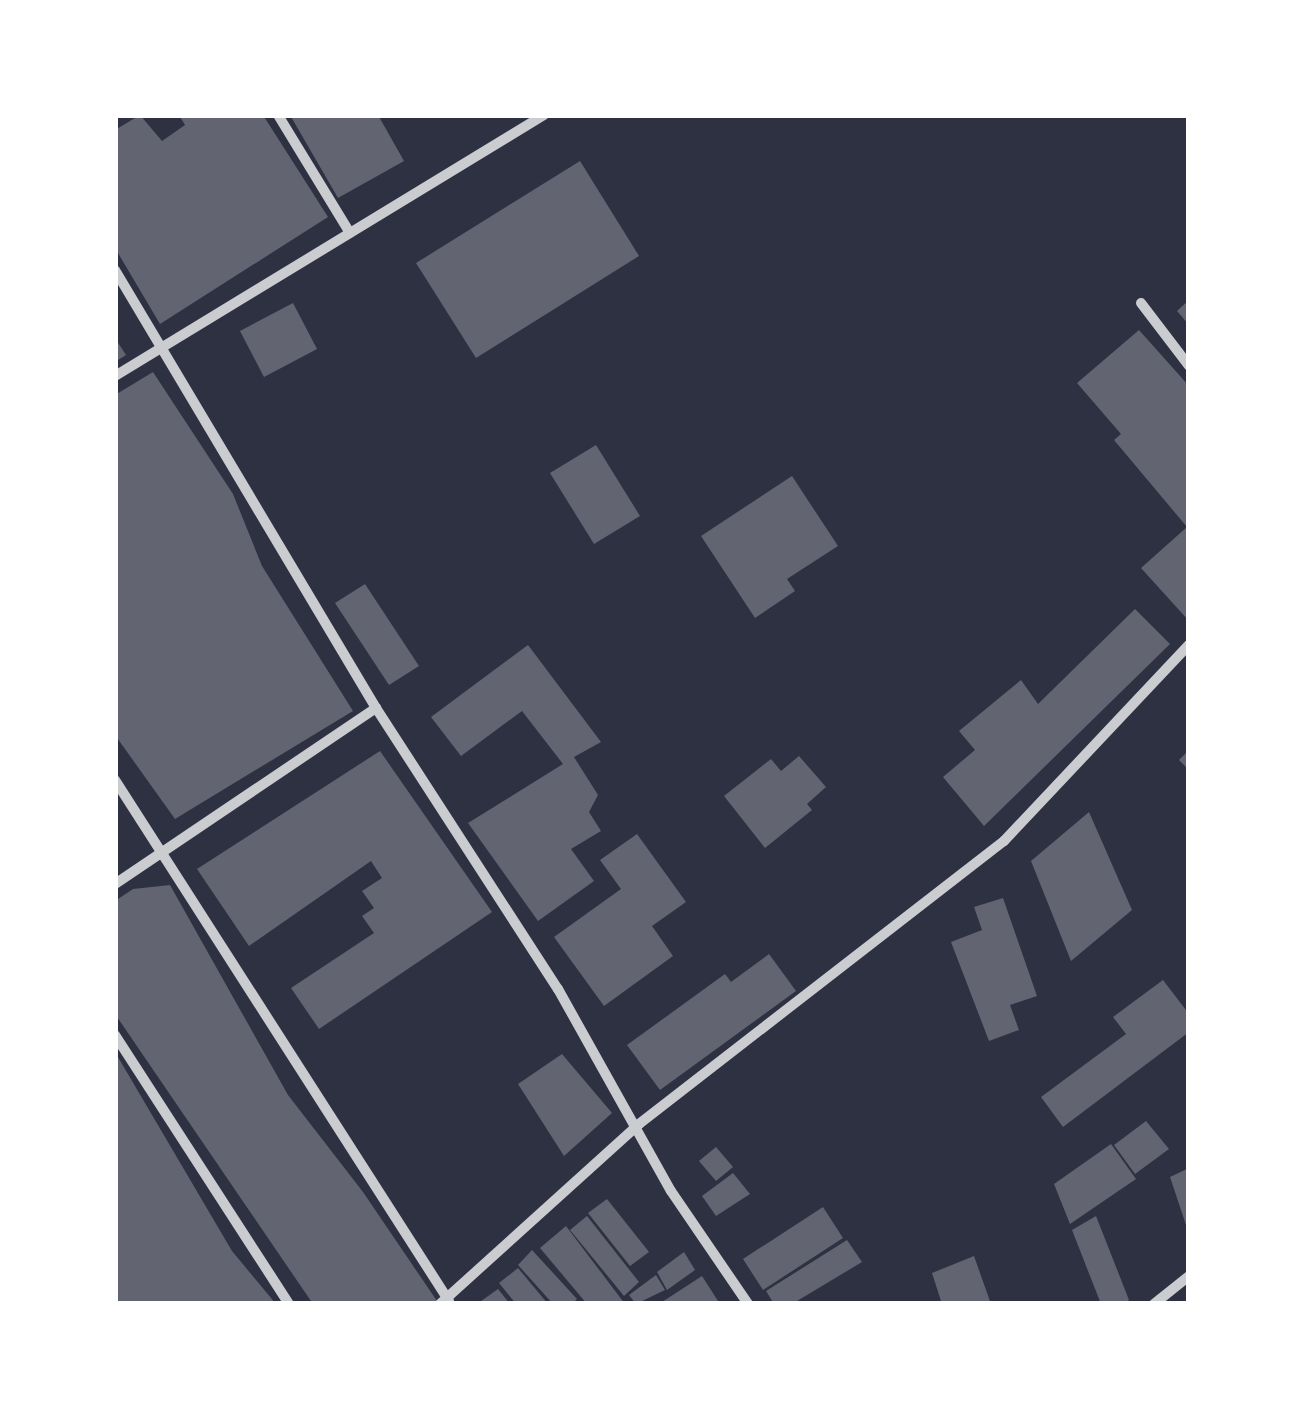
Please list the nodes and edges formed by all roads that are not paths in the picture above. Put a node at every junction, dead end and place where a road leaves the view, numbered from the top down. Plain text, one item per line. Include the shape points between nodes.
1 (278, 115) edge
2 (544, 115) edge
3 (350, 233) junction
4 (115, 270) edge
5 (1141, 303) dead end
6 (164, 346) junction
7 (1189, 366) edge
8 (115, 376) edge
9 (1189, 644) edge
10 (376, 708) junction
11 (115, 780) edge
12 (165, 852) junction
13 (115, 884) edge
14 (115, 1035) edge
15 (639, 1124) junction
16 (1189, 1276) edge
17 (446, 1302) edge
18 (289, 1304) edge
19 (748, 1304) edge
20 (1154, 1304) edge

1 - 3 street
2 - 3 street
3 - 6 street
4 - 6 street
5 - 7 street
6 - 8 street
6 - 10 street
9 - 15 street via 1004,841
10 - 12 street
10 - 15 street
11 - 12 street
12 - 13 street
12 - 17 street
14 - 18 street
15 - 17 street
15 - 19 street via 671,1191
16 - 20 street

